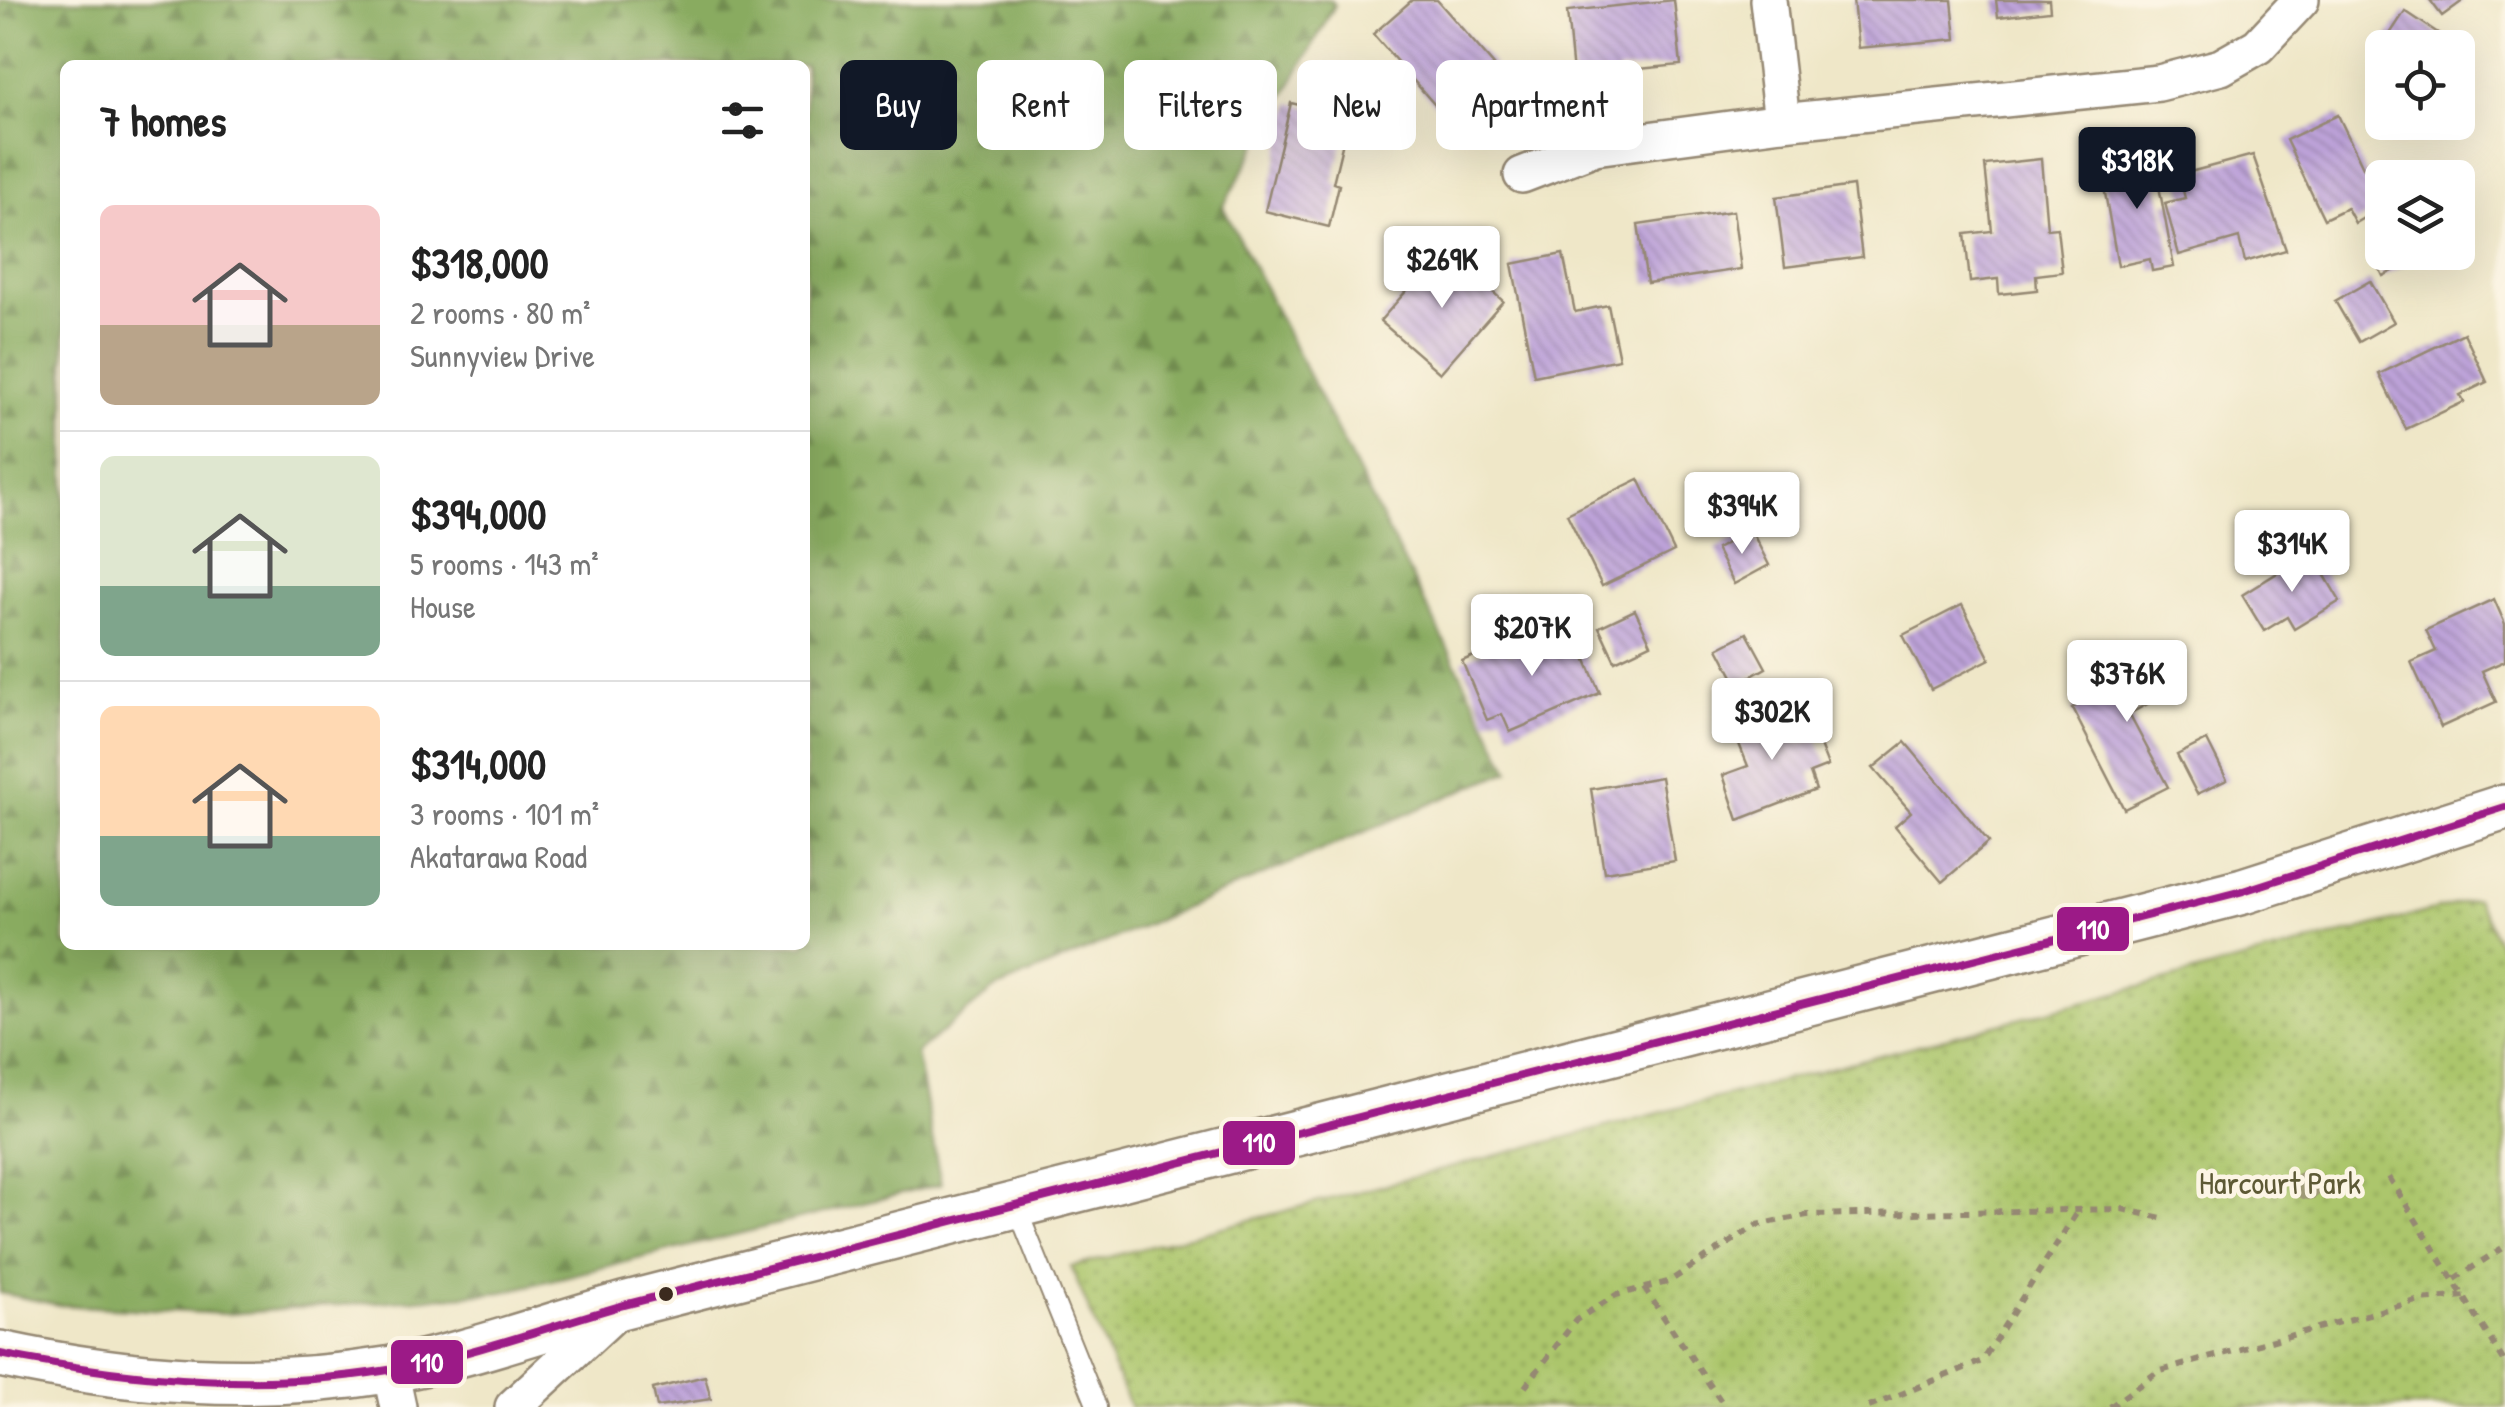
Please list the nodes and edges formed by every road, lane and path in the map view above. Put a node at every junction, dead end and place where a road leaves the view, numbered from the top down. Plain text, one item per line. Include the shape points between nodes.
1 (1768, 0) edge
2 (2301, 0) edge
3 (1782, 122) junction
4 (1522, 175) dead end
5 (2505, 807) edge
6 (2389, 1177) dead end
7 (1016, 1206) junction
8 (2077, 1211) junction
9 (2166, 1220) dead end
10 (2505, 1246) edge
11 (2455, 1279) junction
12 (1644, 1288) junction
13 (2466, 1296) junction
14 (624, 1305) junction
15 (0, 1354) edge
16 (2505, 1363) edge
17 (394, 1388) edge
18 (1525, 1388) dead end
19 (513, 1407) edge
20 (1097, 1407) edge
21 (1725, 1407) edge
22 (1869, 1407) edge
23 (2110, 1407) edge

1 - 3 street
2 - 3 street via 2258,46 2220,67 2160,83
3 - 4 street via 1595,146
5 - 7 street via 2243,890
6 - 11 path
7 - 14 street
7 - 20 lane
8 - 9 path via 2122,1209
8 - 12 path via 1807,1215 1757,1225 1668,1282
8 - 22 path via 1982,1361
10 - 11 path
11 - 13 path
12 - 18 path via 1616,1294 1576,1320
12 - 21 path
13 - 16 path
13 - 23 path via 2420,1300 2157,1372
14 - 17 street
14 - 19 street
15 - 17 street via 174,1383

